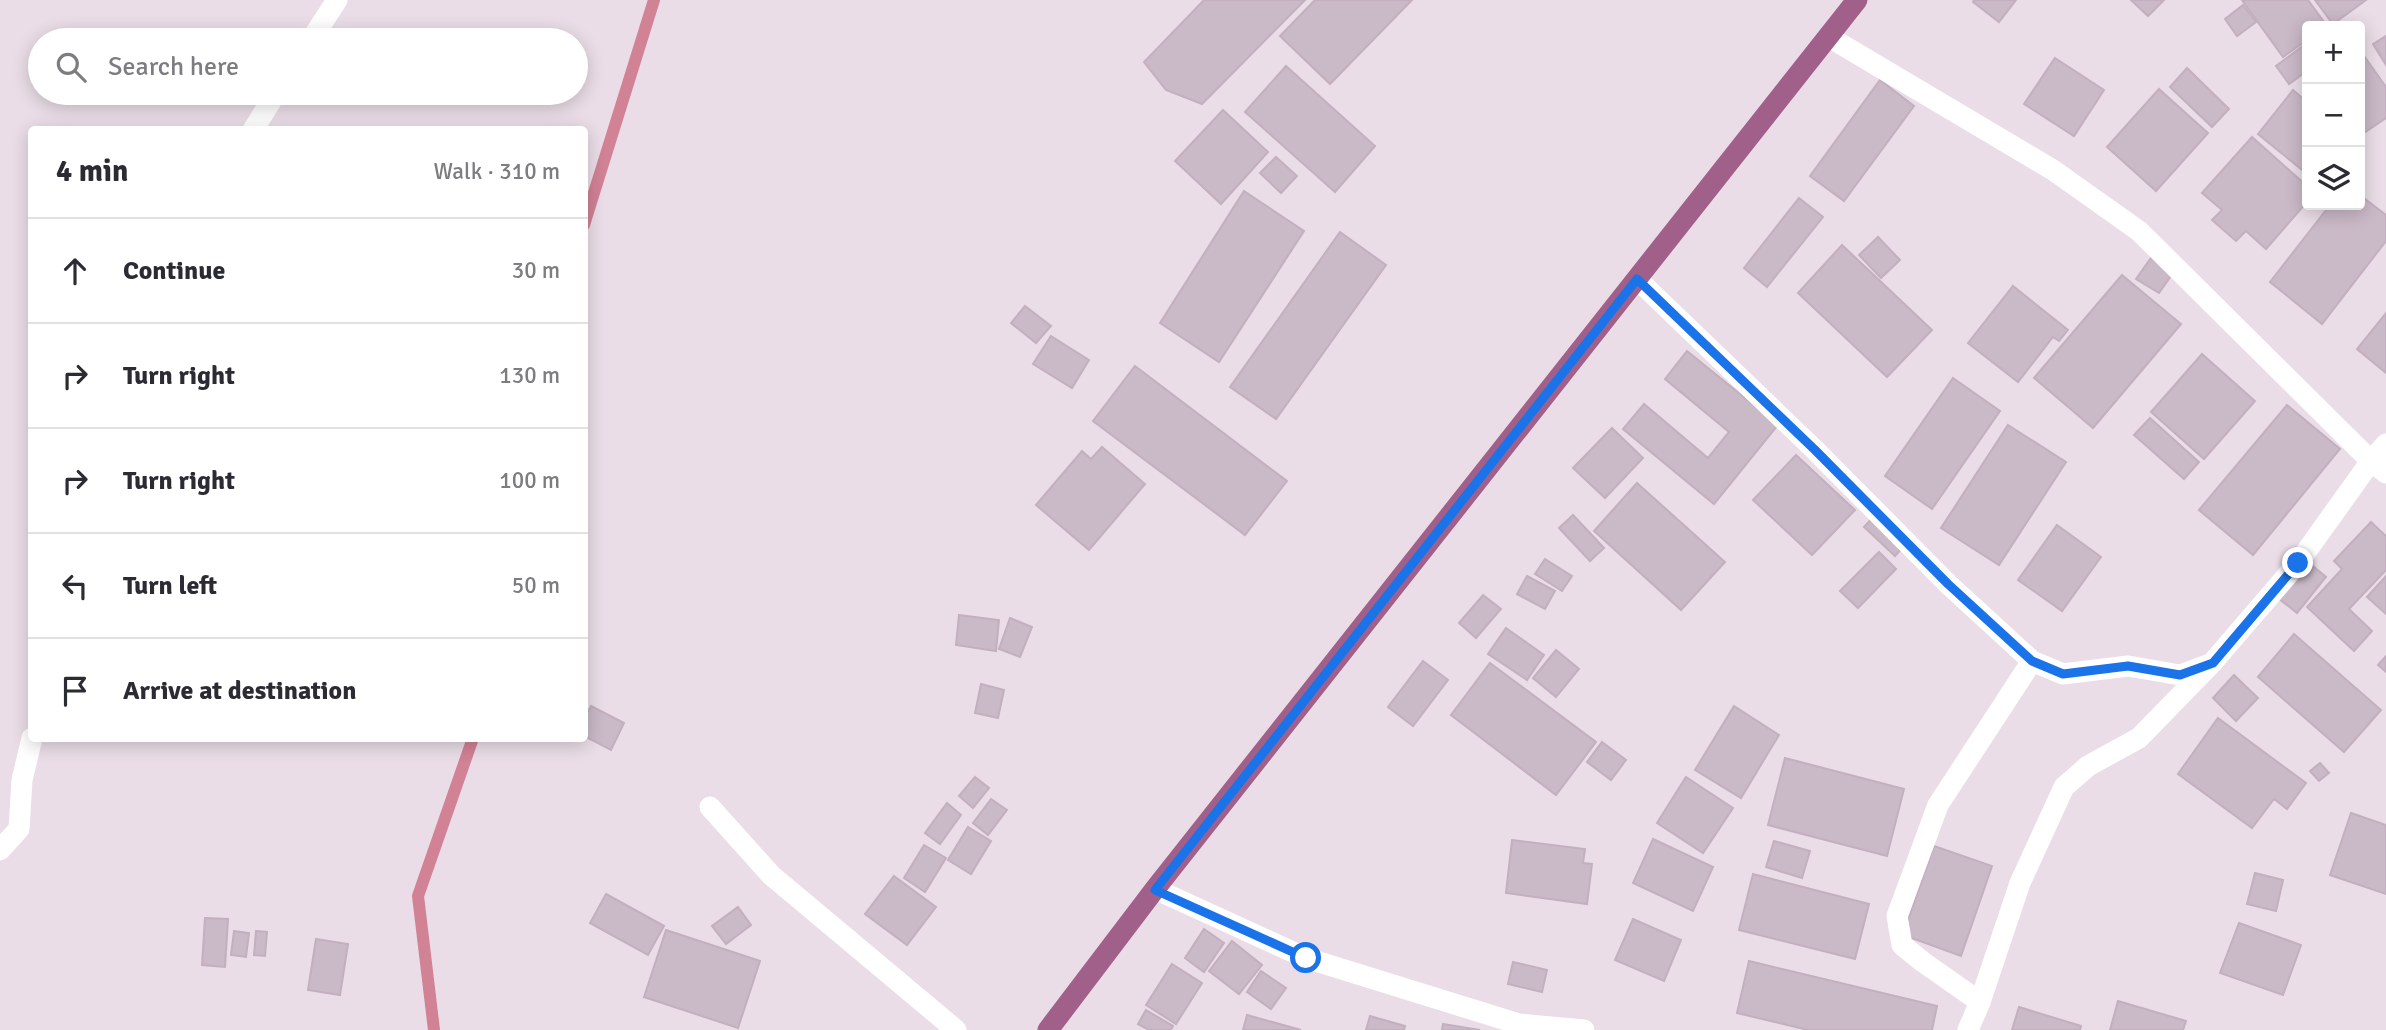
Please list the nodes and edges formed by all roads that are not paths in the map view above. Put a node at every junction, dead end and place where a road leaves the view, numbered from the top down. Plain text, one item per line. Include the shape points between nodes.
1 (337, 0) edge
2 (1857, 0) edge
3 (319, 28) edge
4 (1829, 37) junction
5 (269, 105) edge
6 (255, 126) edge
7 (1637, 279) junction
8 (2386, 444) edge
9 (2378, 467) edge
10 (2032, 661) junction
11 (2213, 663) junction
12 (31, 742) edge
13 (710, 807) dead end
14 (0, 850) edge
15 (1155, 890) junction
16 (1980, 1002) junction
17 (956, 1030) edge
18 (1048, 1030) edge
19 (1584, 1030) edge
20 (1968, 1030) edge

1 - 3 street
2 - 4 main road
4 - 7 main road
4 - 9 street via 2053,170 2139,231
5 - 6 street
7 - 10 street
7 - 15 main road
8 - 9 street
9 - 11 street
10 - 11 street via 2063,674 2128,666 2180,675
10 - 16 street via 1938,805 1897,916 1902,945
11 - 16 street via 2139,738 2088,766 2064,787 2020,883
12 - 14 street via 22,780 19,829
13 - 17 street via 771,875
15 - 18 main road
15 - 19 street via 1306,958 1519,1024
16 - 20 street

